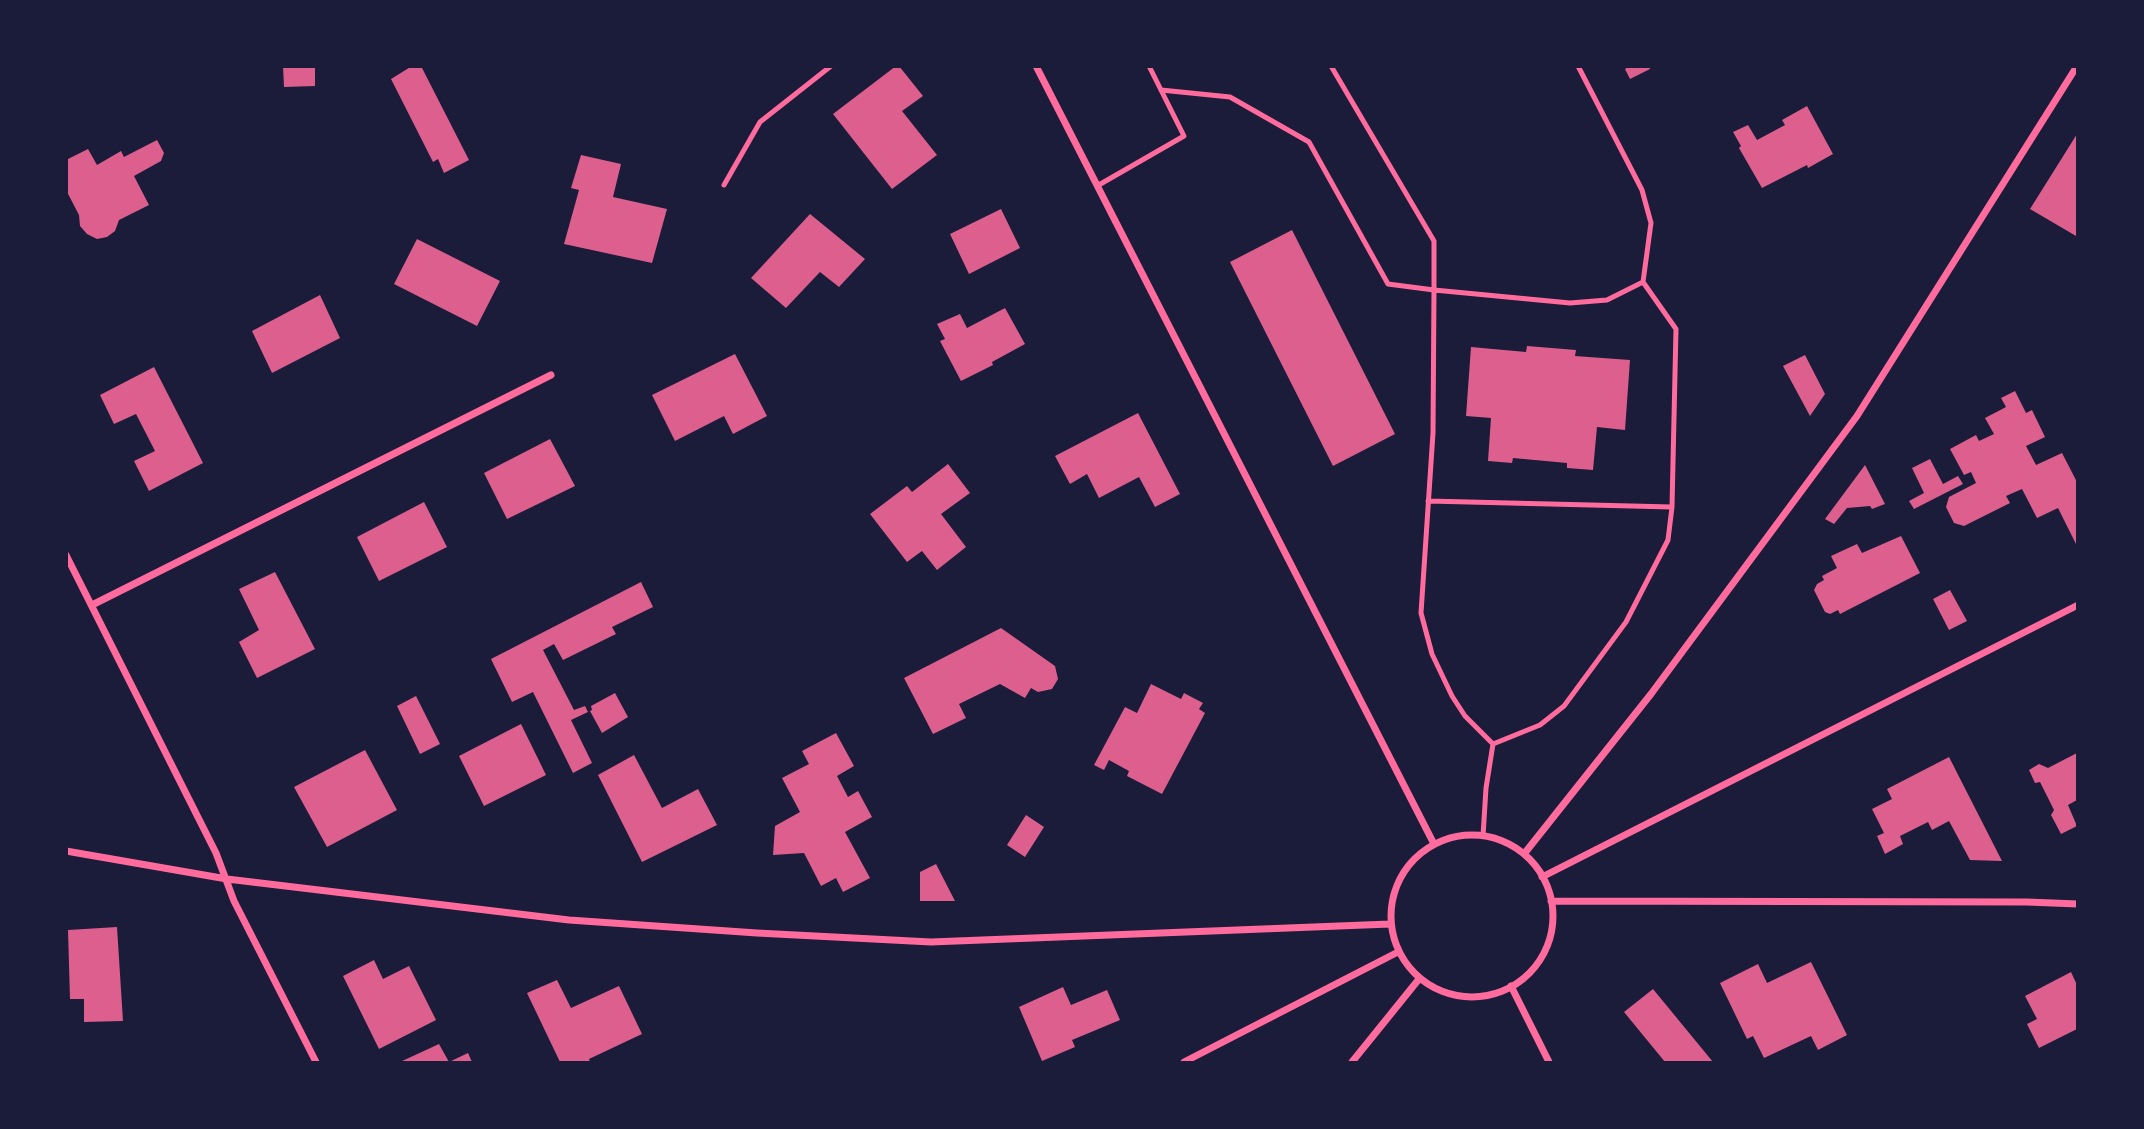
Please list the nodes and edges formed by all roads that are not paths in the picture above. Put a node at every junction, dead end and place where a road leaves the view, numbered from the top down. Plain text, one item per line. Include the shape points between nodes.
1 (831, 66) edge
2 (1036, 66) edge
3 (1150, 66) edge
4 (1331, 66) edge
5 (1578, 66) edge
6 (2077, 66) edge
7 (1161, 90) junction
8 (724, 185) dead end
9 (1097, 186) junction
10 (1643, 282) junction
11 (1434, 290) junction
12 (551, 375) dead end
13 (1428, 501) junction
14 (1672, 507) junction
15 (66, 555) edge
16 (92, 605) junction
17 (2077, 605) edge
18 (1493, 744) junction
19 (1483, 836) junction
20 (1434, 844) junction
21 (66, 851) edge
22 (1524, 854) junction
23 (1542, 877) junction
24 (227, 879) junction
25 (1552, 901) junction
26 (2077, 904) edge
27 (1390, 923) junction
28 (1398, 952) junction
29 (1419, 979) junction
30 (1511, 986) junction
31 (316, 1062) edge
32 (1184, 1062) edge
33 (1352, 1062) edge
34 (1549, 1062) edge

1 - 8 lane via 761,122
2 - 9 street
3 - 7 lane
4 - 11 lane via 1434,241
5 - 10 lane via 1642,190 1651,223
6 - 22 street via 1857,416 1651,694
7 - 9 lane via 1184,136
7 - 11 lane via 1230,97 1309,142 1388,284
9 - 20 street
10 - 11 lane via 1606,300 1570,303
10 - 14 lane via 1676,329
11 - 13 lane
12 - 16 street
13 - 14 lane
13 - 18 lane via 1420,613 1432,654 1452,696
14 - 18 lane via 1668,540 1626,622 1564,706 1540,725
15 - 16 street
16 - 24 street
17 - 23 street
18 - 19 lane
19 - 20 street via 1449,838
19 - 22 street
20 - 27 street via 1412,860 1401,877 1391,898
21 - 24 street
22 - 23 street
23 - 25 street
24 - 27 street via 569,920 931,942
24 - 31 street
25 - 26 street
25 - 30 street via 1547,951 1527,976
27 - 28 street
28 - 29 street
28 - 32 street
29 - 30 street via 1467,996 1483,996
29 - 33 street
30 - 34 street

